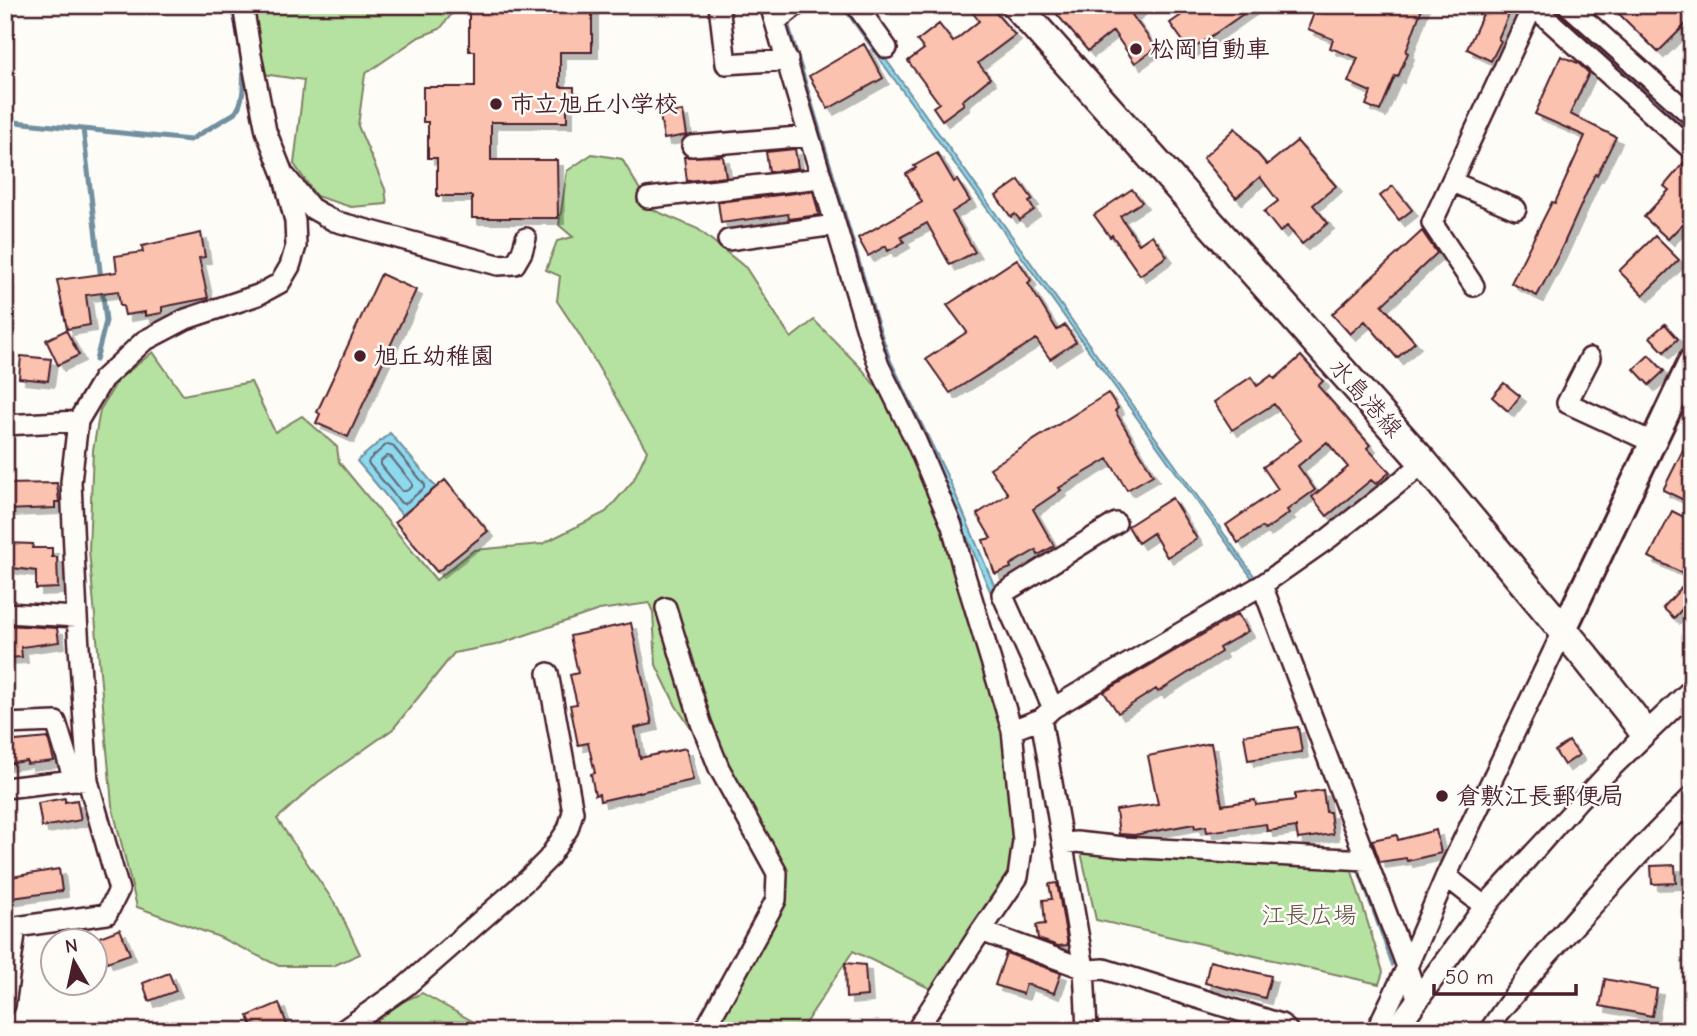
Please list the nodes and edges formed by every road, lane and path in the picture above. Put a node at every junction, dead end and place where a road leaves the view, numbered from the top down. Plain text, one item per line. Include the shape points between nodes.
1 (243, 5) edge
2 (719, 5) edge
3 (856, 5) edge
4 (1016, 5) edge
5 (1568, 5) edge
6 (1533, 6) edge
7 (784, 11) edge
8 (887, 48) dead end
9 (788, 60) junction
10 (1692, 116) edge
11 (809, 136) junction
12 (692, 146) dead end
13 (1692, 149) edge
14 (283, 174) junction
15 (821, 178) junction
16 (1452, 182) junction
17 (648, 198) dead end
18 (1516, 209) dead end
19 (835, 225) junction
20 (526, 238) dead end
21 (728, 240) dead end
22 (1474, 286) dead end
23 (1590, 358) dead end
24 (1692, 360) edge
25 (78, 421) junction
26 (5, 425) edge
27 (1652, 442) junction
28 (1424, 463) junction
29 (1116, 523) dead end
30 (1260, 586) junction
31 (666, 608) dead end
32 (5, 613) edge
33 (77, 617) junction
34 (1563, 631) junction
35 (548, 673) dead end
36 (1692, 681) edge
37 (1692, 695) edge
38 (1046, 714) junction
39 (5, 724) edge
40 (1692, 726) edge
41 (1012, 730) junction
42 (1648, 737) junction
43 (1692, 760) edge
44 (81, 781) junction
45 (5, 788) edge
46 (1690, 804) edge
47 (1068, 843) junction
48 (1362, 859) junction
49 (1446, 876) junction
50 (1488, 909) junction
51 (981, 931) junction
52 (10, 939) edge
53 (1407, 967) junction
54 (1089, 969) junction
55 (1418, 1002) junction
56 (5, 1006) edge
57 (342, 1031) edge
58 (704, 1031) edge
59 (916, 1031) edge
60 (1087, 1031) edge
61 (1288, 1031) edge
62 (1376, 1031) edge
63 (1399, 1031) edge
64 (1428, 1031) edge
65 (1458, 1031) edge
66 (1481, 1031) edge

1 - 14 street via 266,131
2 - 9 street via 726,64
3 - 8 street
4 - 28 main road, 水島港線
5 - 10 street
6 - 13 street
6 - 16 street
7 - 9 street
9 - 11 street
11 - 12 street
11 - 15 street
14 - 20 street via 311,208 334,221 498,265 515,264
14 - 25 street via 296,246 279,283 144,341 103,379
15 - 17 street
15 - 19 street
16 - 18 street
16 - 22 street via 1432,223
19 - 21 street
19 - 41 street via 879,366 952,526
23 - 27 street via 1567,403
24 - 27 street
25 - 26 street
25 - 33 street via 71,482
27 - 34 street
28 - 30 street
28 - 34 main road, 水島港線
29 - 38 street via 1002,593
30 - 38 street
30 - 48 street
31 - 58 street via 719,768 777,873 776,900
32 - 33 street
33 - 44 street
34 - 42 main road, 水島港線
34 - 49 street
35 - 57 street via 573,812 568,829 527,880 406,986
36 - 42 street
37 - 42 main road
38 - 41 street
38 - 47 street
39 - 44 street via 56,723
40 - 64 main road, bridge via 1598,817 1511,917
41 - 51 street via 1023,841 1018,877
42 - 46 main road, 水島港線
42 - 50 main road
43 - 65 main road, bridge via 1578,875 1519,945
44 - 45 street
44 - 52 street via 120,890 107,914 16,927
46 - 66 main road via 1546,950
47 - 48 street
47 - 54 street
48 - 53 street
49 - 50 street
49 - 53 street
50 - 55 main road
51 - 54 street
51 - 59 street
52 - 56 street
53 - 55 street
53 - 62 street
54 - 60 street
54 - 61 street via 1104,969 1281,1024
55 - 63 main road
55 - 64 street

